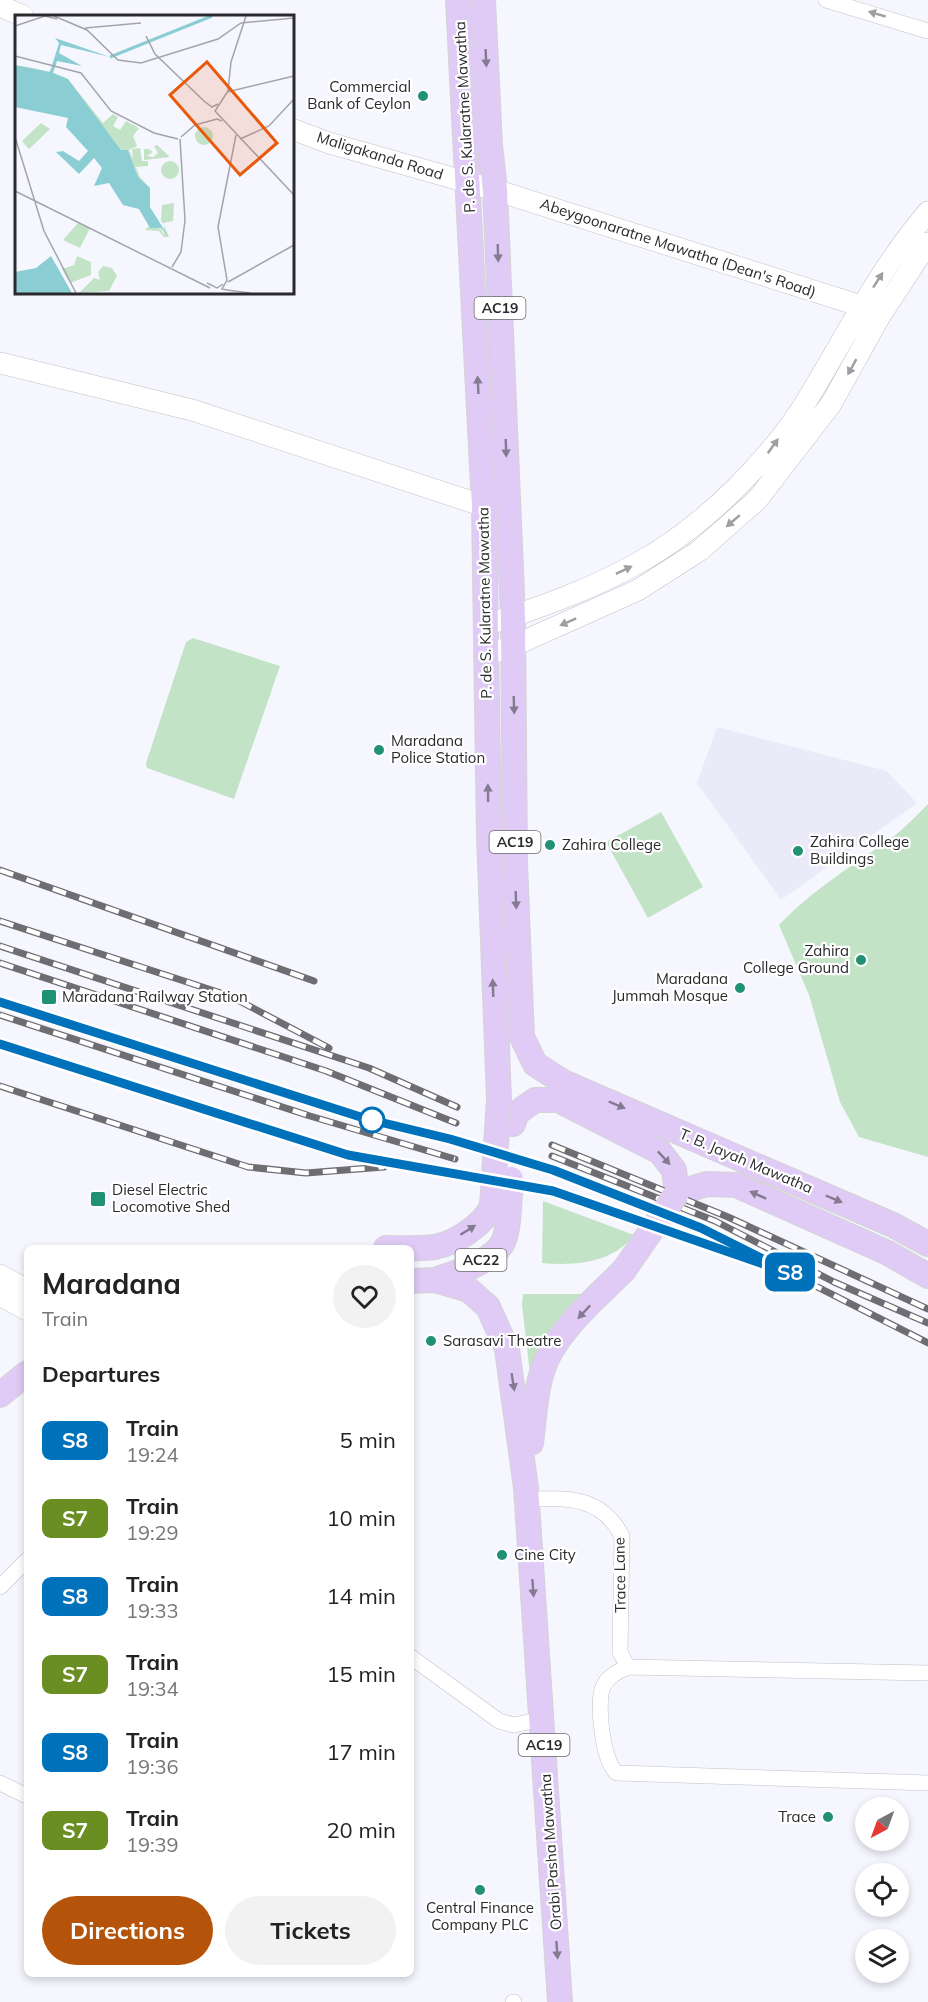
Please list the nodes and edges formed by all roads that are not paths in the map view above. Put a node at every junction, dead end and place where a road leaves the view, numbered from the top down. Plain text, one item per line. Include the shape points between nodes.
1 (458, 0) edge
2 (483, 0) edge
3 (826, 0) edge
4 (0, 6) edge
5 (22, 15) edge
6 (928, 31) edge
7 (294, 130) edge
8 (469, 182) junction
9 (495, 190) junction
10 (928, 212) edge
11 (928, 243) edge
12 (861, 306) junction
13 (0, 363) edge
14 (484, 506) junction
15 (513, 617) junction
16 (486, 625) junction
17 (513, 646) junction
18 (486, 655) junction
19 (560, 1091) junction
20 (677, 1193) junction
21 (500, 1214) junction
22 (928, 1244) edge
23 (414, 1247) edge
24 (0, 1275) edge
25 (928, 1276) edge
26 (435, 1280) junction
27 (414, 1281) edge
28 (24, 1288) edge
29 (0, 1295) edge
30 (24, 1308) edge
31 (24, 1375) edge
32 (0, 1395) edge
33 (527, 1493) junction
34 (24, 1563) edge
35 (0, 1587) edge
36 (414, 1659) edge
37 (628, 1667) junction
38 (928, 1673) edge
39 (542, 1719) junction
40 (0, 1783) edge
41 (928, 1783) edge
42 (24, 1795) edge
43 (560, 2002) edge

1 - 8 main road, P. de S. Kularatne Mawatha / AC19
2 -> 9 main road, P. de S. Kularatne Mawatha / AC19
6 -> 3 street
4 - 5 main road
7 - 8 main road, Maligakanda Road
8 - 9 main road, Maligakanda Road
14 -> 8 main road, P. de S. Kularatne Mawatha / AC19
9 - 12 main road, Abeygoonaratne Mawatha (Dean's Road)
9 -> 15 main road, P. de S. Kularatne Mawatha / AC19
12 -> 10 main road
11 -> 17 main road via 880,316 831,404 757,500 699,551 638,590
15 -> 12 main road via 566,598 639,563 691,527 759,465 811,394
13 - 14 main road via 192,410
14 - 16 main road, P. de S. Kularatne Mawatha / AC19
15 - 16 main road
15 - 17 main road, P. de S. Kularatne Mawatha / AC19
16 - 18 main road, P. de S. Kularatne Mawatha / AC19
17 - 18 main road
17 -> 19 main road, P. de S. Kularatne Mawatha / AC19 via 514,863 522,1037 535,1064
21 -> 18 main road, P. de S. Kularatne Mawatha / AC19, bridge
19 -> 20 main road via 660,1152 674,1170
19 - 21 main road, bridge via 534,1100 517,1113
19 -> 22 main road, T. B. Jayah Mawatha via 892,1225
25 -> 20 main road, T. B. Jayah Mawatha via 888,1253 736,1185 707,1184
20 -> 33 main road, bridge via 624,1270 549,1353 536,1393
23 -> 21 main road, AC22 via 436,1246
21 - 26 main road, AC22 via 503,1242 492,1254 464,1271
24 - 28 main road
26 - 27 main road, AC22
26 -> 33 main road, AC22 via 469,1290 488,1307 507,1349
29 - 30 main road
31 - 32 main road
33 - 37 street, Trace Lane via 597,1506 613,1519 622,1536 620,1652
33 -> 39 main road, Orabi Pasha Mawatha / AC19
34 - 35 street
36 - 39 street via 499,1721 513,1725
37 - 38 street
37 - 41 street via 610,1677 600,1698 606,1757 616,1773
39 -> 43 main road, Orabi Pasha Mawatha / AC19
40 - 42 street

